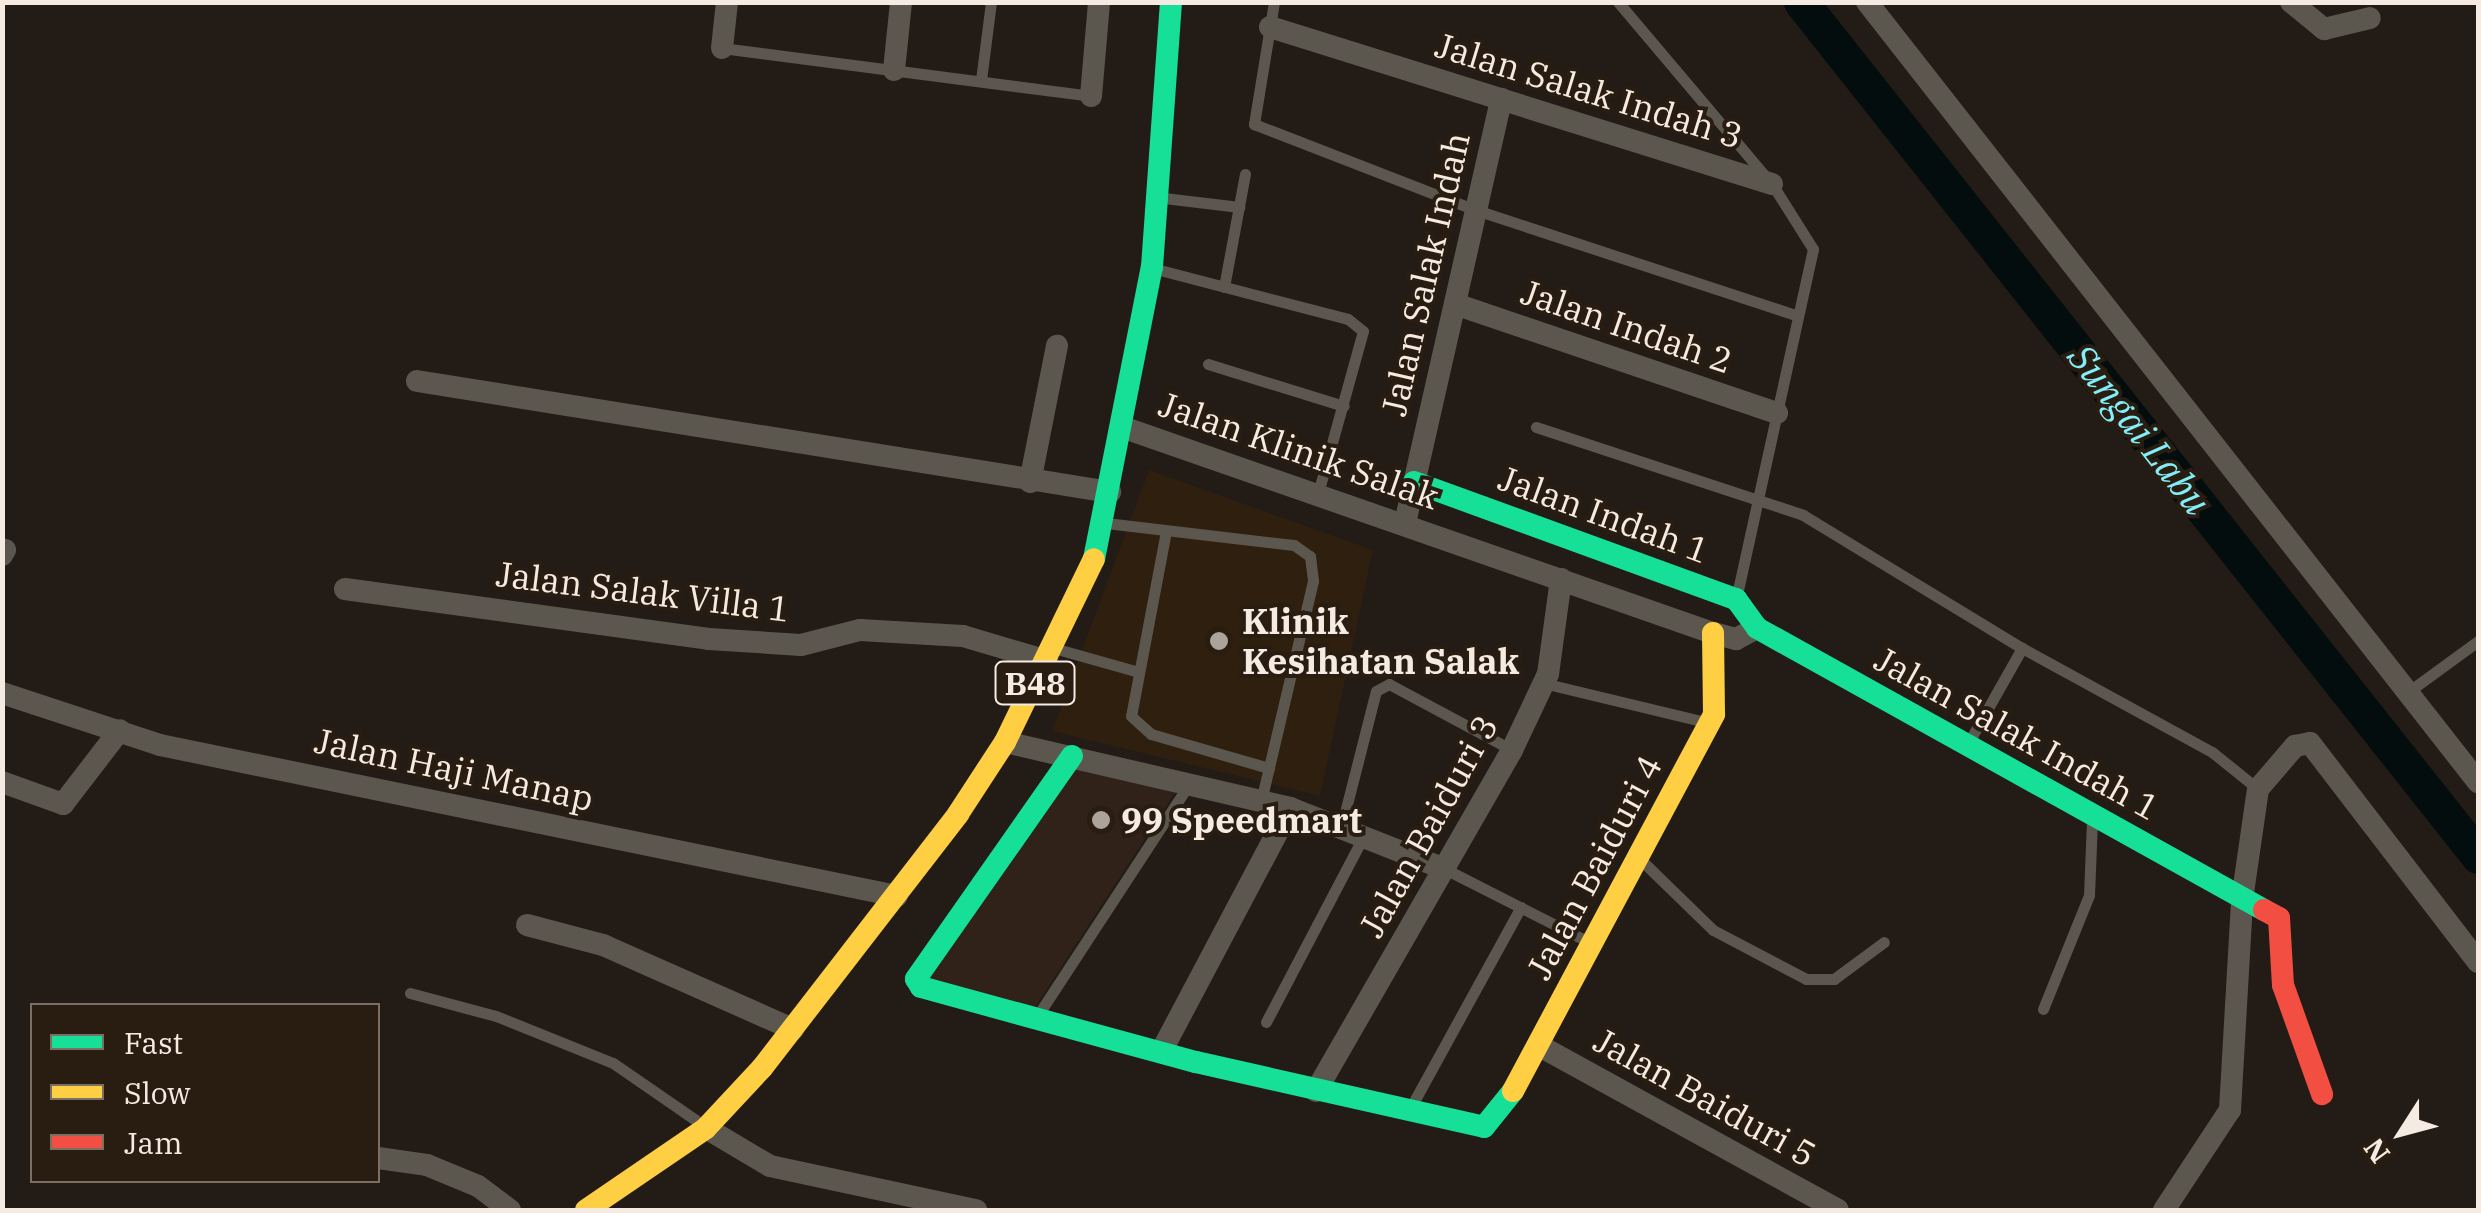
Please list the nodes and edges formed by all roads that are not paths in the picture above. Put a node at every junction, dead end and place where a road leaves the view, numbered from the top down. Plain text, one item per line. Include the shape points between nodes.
1 (727, 2) edge
2 (901, 2) edge
3 (991, 2) edge
4 (1099, 2) edge
5 (1172, 2) edge
6 (1274, 2) edge
7 (1618, 2) edge
8 (1867, 2) edge
9 (2291, 2) edge
10 (2370, 18) dead end
11 (1270, 27) junction
12 (722, 48) joint
13 (894, 70) junction
14 (982, 80) junction
15 (1091, 96) joint
16 (1501, 99) junction
17 (1245, 174) dead end
18 (1772, 184) junction
19 (1158, 197) junction
20 (1239, 207) junction
21 (1476, 210) junction
22 (1152, 268) junction
23 (1224, 287) junction
24 (1454, 304) junction
25 (1798, 316) junction
26 (1057, 346) dead end
27 (1208, 364) dead end
28 (417, 382) dead end
29 (1344, 406) junction
30 (1777, 414) junction
31 (1122, 427) junction
32 (1536, 427) dead end
33 (1030, 482) junction
34 (1414, 482) junction
35 (1110, 492) junction
36 (1318, 494) junction
37 (1757, 502) junction
38 (1104, 522) junction
39 (1405, 523) junction
40 (1166, 531) junction
41 (1561, 579) junction
42 (346, 589) dead end
43 (1736, 599) junction
44 (1757, 628) junction
45 (1713, 632) junction
46 (2478, 641) edge
47 (2022, 648) junction
48 (1050, 654) junction
49 (1139, 672) junction
50 (1543, 683) junction
51 (2408, 692) junction
52 (2, 693) edge
53 (1709, 722) junction
54 (120, 730) junction
55 (1005, 742) junction
56 (1967, 745) junction
57 (1512, 750) junction
58 (1072, 756) junction
59 (1269, 768) junction
60 (2, 782) edge
61 (2478, 782) edge
62 (1189, 784) junction
63 (2258, 789) junction
64 (1261, 801) junction
65 (1290, 808) junction
66 (2092, 814) junction
67 (1352, 832) junction
68 (1640, 859) junction
69 (1445, 868) junction
70 (897, 896) junction
71 (2242, 900) junction
72 (1521, 907) junction
73 (528, 926) dead end
74 (1884, 942) dead end
75 (1593, 944) junction
76 (2478, 962) edge
77 (410, 993) dead end
78 (2043, 1008) dead end
79 (1036, 1018) junction
80 (1266, 1022) dead end
81 (793, 1028) junction
82 (1538, 1046) junction
83 (1161, 1052) junction
84 (1316, 1091) junction
85 (2322, 1094) dead end
86 (1410, 1111) junction
87 (706, 1128) junction
88 (380, 1158) edge
89 (510, 1210) edge
90 (586, 1210) edge
91 (976, 1210) edge
92 (1838, 1210) edge
93 (2164, 1210) edge

1 - 12 street
2 - 13 street
3 - 14 lane
4 - 15 street
5 - 19 street, B48
6 - 11 lane
7 - 18 lane
8 - 51 street
9 - 10 street via 2324,29
11 - 16 street, Jalan Salak Indah 3
11 - 21 lane via 1254,124
12 - 13 lane
13 - 14 lane
14 - 15 lane
16 - 18 street, Jalan Salak Indah 3
16 - 21 street, Jalan Salak Indah
17 - 20 lane
18 - 25 lane via 1813,249
19 - 20 lane
19 - 22 street, B48
20 - 23 lane
21 - 24 street, Jalan Salak Indah
21 - 25 lane
22 - 23 lane
22 - 31 street, B48
23 - 29 lane via 1348,319 1363,330
24 - 30 street, Jalan Indah 2
24 - 34 street, Jalan Salak Indah
25 - 30 lane
26 - 33 street
27 - 29 lane
28 - 33 street
29 - 36 lane
30 - 37 lane
31 - 35 street, B48
31 - 36 street, Jalan Klinik Salak
32 - 37 lane
33 - 35 street
34 - 39 street, Jalan Salak Indah
34 - 43 street, Jalan Indah 1
35 - 38 street, B48
36 - 39 street, Jalan Klinik Salak
37 - 43 lane
37 - 47 lane via 1803,515
38 - 40 lane
38 - 48 street, B48 via 1083,590
39 - 41 street, Jalan Klinik Salak
40 - 49 lane
40 - 59 lane via 1294,545 1310,556 1313,581
41 - 45 street, Jalan Klinik Salak
41 - 50 street, Jalan Baiduri 3
42 - 48 street, Jalan Salak Villa 1 via 709,639 802,645 860,630 963,636
43 - 44 street, Jalan Indah 1
44 - 45 street, Jalan Klinik Salak via 1736,639
44 - 56 street, Jalan Salak Indah 1
45 - 53 street, Jalan Baiduri 4
46 - 51 lane
47 - 56 lane
47 - 63 lane via 2212,752
48 - 49 lane
48 - 55 street, B48
49 - 59 lane via 1131,716 1151,734
50 - 53 lane
50 - 57 street, Jalan Baiduri 3
51 - 61 street
52 - 54 street, Jalan Haji Manap
53 - 68 street, Jalan Baiduri 4
54 - 60 street via 63,804
54 - 70 street, Jalan Haji Manap via 160,744
55 - 58 street
55 - 70 street, B48
56 - 66 street, Jalan Salak Indah 1
57 - 67 lane via 1389,684 1376,691
57 - 69 street, Jalan Baiduri 3
58 - 62 street
58 - 79 street via 916,979 921,987
59 - 64 lane
62 - 64 street
62 - 79 lane
63 - 71 street
63 - 76 street via 2295,746 2310,743
64 - 65 street
65 - 67 street
65 - 83 street
66 - 71 street, Jalan Salak Indah 1
66 - 78 lane via 2089,896
67 - 69 street
67 - 80 lane
68 - 74 lane via 1713,930 1806,978 1834,979
68 - 75 street, Jalan Baiduri 4
69 - 72 lane
69 - 84 street, Jalan Baiduri 3
70 - 81 street, B48
71 - 85 street, Jalan Salak Indah 1 via 2279,918 2283,985
71 - 93 street via 2230,1110
72 - 75 lane
72 - 86 lane
73 - 81 street via 603,945
75 - 82 street, Jalan Baiduri 4
77 - 87 lane via 496,1016 612,1063 675,1100
79 - 83 street
81 - 87 street, B48
82 - 86 street, Jalan Baiduri 4 via 1495,1123 1484,1127
82 - 92 street, Jalan Baiduri 5
83 - 84 street
84 - 86 street
87 - 90 street, B48
87 - 91 street via 770,1166
88 - 89 street via 427,1165 478,1186

